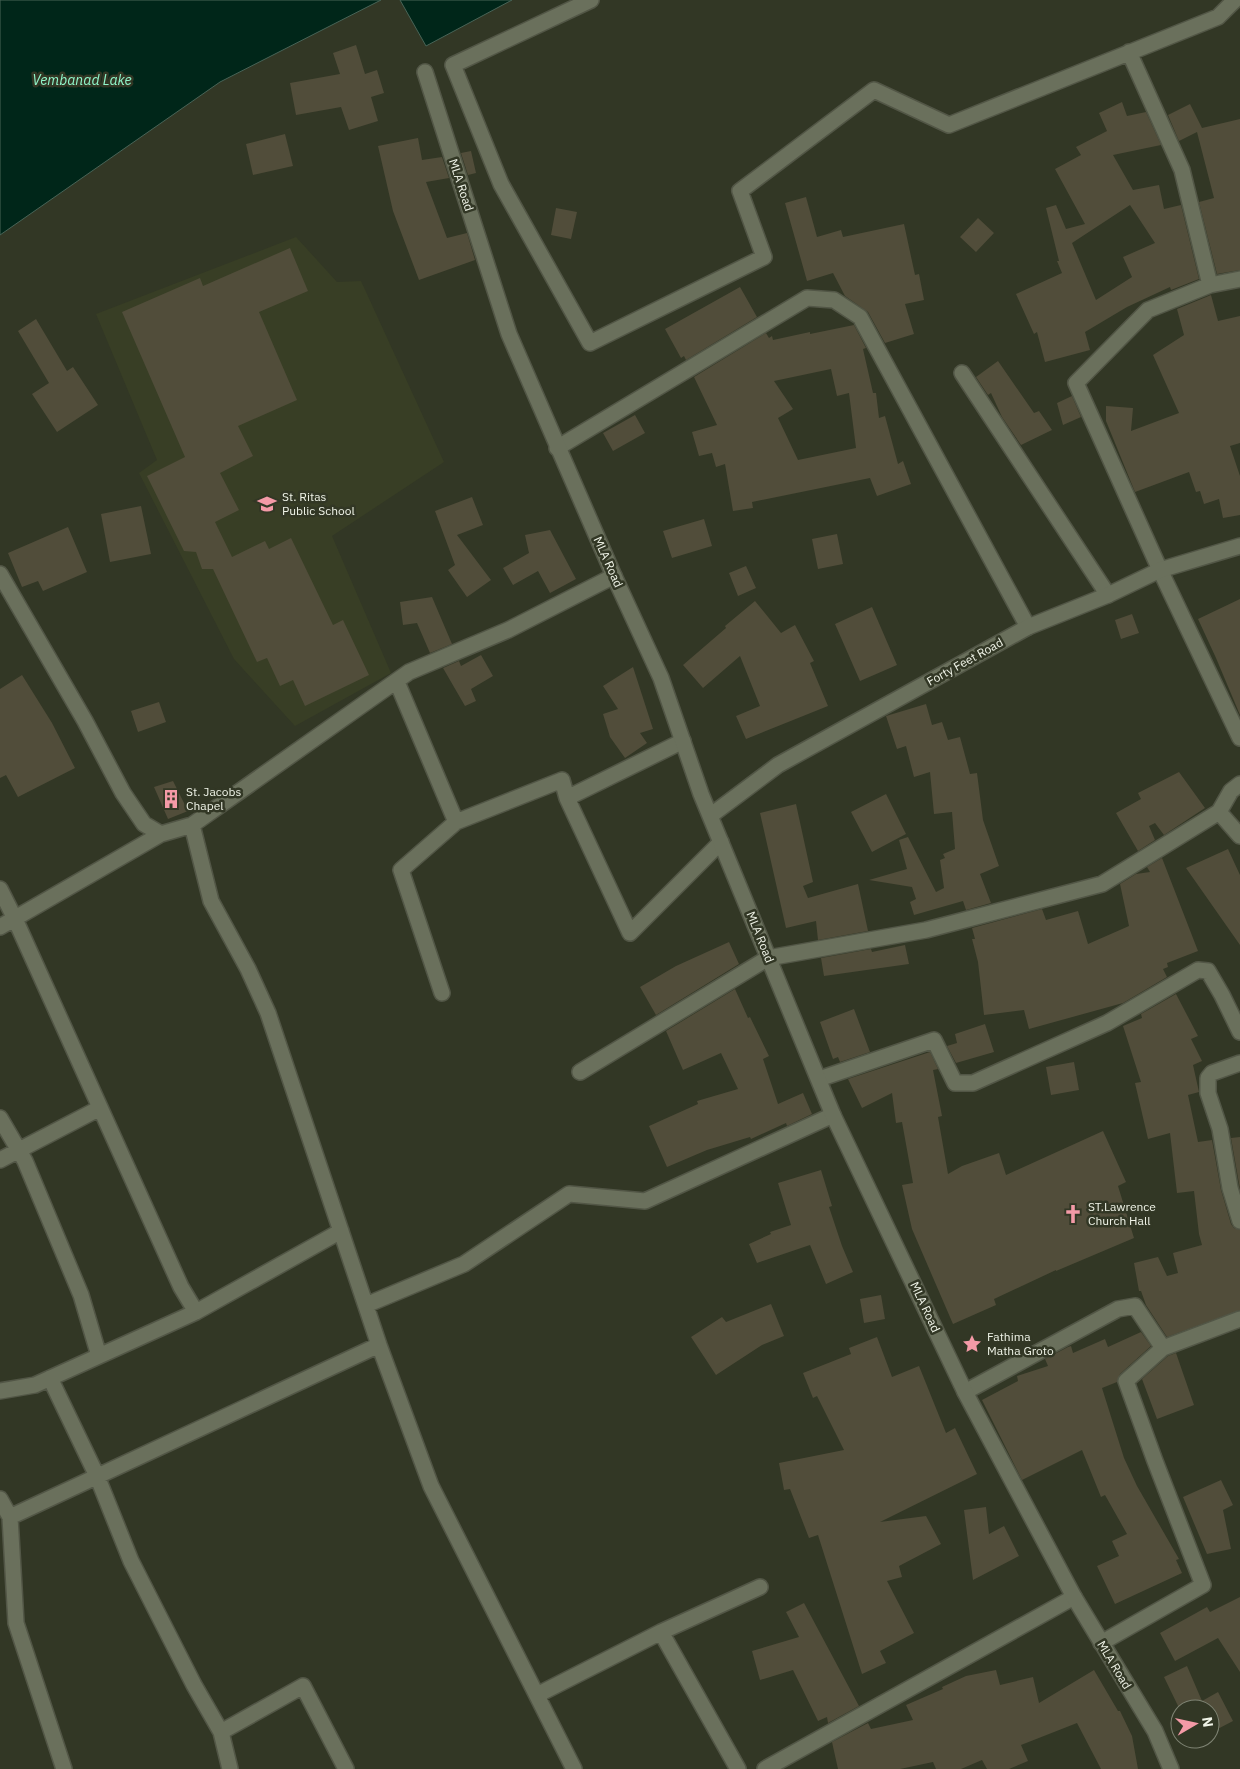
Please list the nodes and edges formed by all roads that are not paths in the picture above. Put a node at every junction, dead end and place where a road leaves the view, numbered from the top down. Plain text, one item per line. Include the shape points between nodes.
1 (591, 0) edge
2 (1236, 0) edge
3 (1129, 52) junction
4 (425, 72) dead end
5 (1240, 279) edge
6 (1210, 285) junction
7 (962, 373) dead end
8 (557, 448) junction
9 (1240, 546) edge
10 (1160, 570) junction
11 (0, 574) edge
12 (614, 576) junction
13 (1108, 595) junction
14 (1028, 627) junction
15 (397, 682) junction
16 (1240, 738) edge
17 (683, 741) junction
18 (1240, 784) edge
19 (567, 798) junction
20 (1219, 812) junction
21 (710, 816) junction
22 (456, 822) junction
23 (192, 825) junction
24 (161, 834) junction
25 (1240, 836) edge
26 (721, 842) junction
27 (0, 889) edge
28 (15, 919) junction
29 (0, 927) edge
30 (768, 958) junction
31 (442, 993) dead end
32 (1240, 1032) edge
33 (1240, 1063) edge
34 (580, 1072) dead end
35 (819, 1079) junction
36 (100, 1108) junction
37 (834, 1115) junction
38 (0, 1118) edge
39 (19, 1150) junction
40 (0, 1160) edge
41 (1240, 1221) edge
42 (341, 1230) junction
43 (366, 1305) junction
44 (196, 1312) junction
45 (1240, 1320) edge
46 (380, 1345) junction
47 (1162, 1348) junction
48 (99, 1356) junction
49 (50, 1378) junction
50 (0, 1391) edge
51 (965, 1392) junction
52 (97, 1476) junction
53 (0, 1499) edge
54 (10, 1517) junction
55 (760, 1586) dead end
56 (1074, 1596) junction
57 (661, 1632) junction
58 (1101, 1643) junction
59 (537, 1695) junction
60 (221, 1732) junction
61 (64, 1769) edge
62 (230, 1769) edge
63 (346, 1769) edge
64 (574, 1769) edge
65 (738, 1769) edge
66 (765, 1769) edge
67 (1171, 1769) edge

1 - 3 street via 453,65 501,184 590,343 764,257 740,191 874,90 949,126
2 - 3 street via 1218,17
3 - 6 street via 1182,170
4 - 8 street, MLA Road via 509,334
5 - 6 street
6 - 10 street via 1148,310 1076,383
7 - 13 street
8 - 12 street, MLA Road
8 - 14 street via 807,298 834,300 860,317
9 - 10 street, Forty Feet Road
10 - 13 street, Forty Feet Road
10 - 16 street
11 - 24 street via 123,793 144,824
12 - 15 street via 508,630 409,672
12 - 17 street, MLA Road via 662,678
13 - 14 street, Forty Feet Road
14 - 21 street, Forty Feet Road via 778,765
15 - 22 street
15 - 23 street
17 - 19 street
17 - 21 street, MLA Road
18 - 20 street via 1231,791
19 - 22 street via 562,780
19 - 26 street via 630,934
20 - 25 street
20 - 30 street via 1102,884 926,930
21 - 26 street, MLA Road
22 - 31 street via 401,870
23 - 24 street
23 - 42 street via 211,901 268,1013
24 - 28 street
26 - 30 street, MLA Road
27 - 28 street
28 - 29 street
28 - 36 street
30 - 34 street
30 - 35 street, MLA Road
32 - 35 street via 1208,971 1198,970 1107,1023 973,1083 955,1083 934,1040
33 - 41 street via 1212,1073 1208,1078 1208,1093 1220,1129 1230,1188
35 - 37 street, MLA Road
36 - 39 street
36 - 44 street via 181,1287
37 - 43 street via 645,1201 569,1194 464,1264
37 - 51 street, MLA Road
38 - 39 street
39 - 40 street
39 - 48 street via 81,1295
42 - 43 street
42 - 44 street
43 - 46 street
44 - 48 street
45 - 47 street
46 - 52 street
46 - 59 street via 431,1486
47 - 51 street via 1135,1306 1118,1309
47 - 58 street via 1126,1381 1203,1585
48 - 49 street
49 - 50 street via 36,1385
49 - 52 street
51 - 56 street, MLA Road
52 - 54 street
52 - 60 street via 132,1561
53 - 54 street
54 - 61 street via 16,1623
55 - 57 street
56 - 58 street, MLA Road
56 - 66 street
57 - 59 street
57 - 65 street
58 - 67 street, MLA Road via 1155,1732
59 - 64 street
60 - 62 street
60 - 63 street via 303,1686

